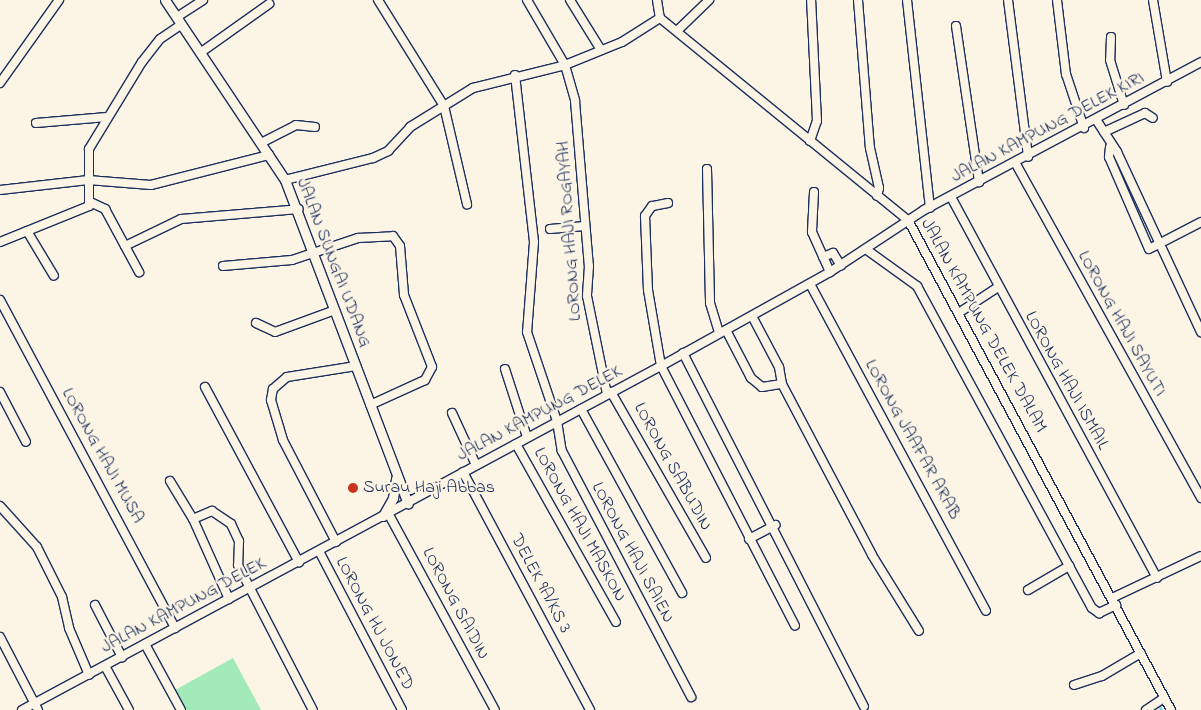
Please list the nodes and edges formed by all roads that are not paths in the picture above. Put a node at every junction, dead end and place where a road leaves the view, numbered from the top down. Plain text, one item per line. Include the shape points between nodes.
1 (59, 0) edge
2 (165, 0) edge
3 (203, 0) edge
4 (378, 0) edge
5 (527, 0) edge
6 (570, 0) edge
7 (657, 0) edge
8 (709, 0) edge
9 (811, 0) edge
10 (858, 0) edge
11 (907, 0) edge
12 (1008, 0) edge
13 (1057, 0) edge
14 (1153, 0) edge
15 (269, 4) dead end
16 (660, 18) junction
17 (179, 21) junction
18 (956, 26) dead end
19 (679, 29) junction
20 (1111, 37) dead end
21 (601, 50) junction
22 (200, 53) junction
23 (1201, 63) edge
24 (565, 65) junction
25 (515, 76) junction
26 (1167, 82) junction
27 (0, 84) edge
28 (1124, 105) junction
29 (444, 106) junction
30 (107, 118) junction
31 (1153, 118) dead end
32 (1097, 121) junction
33 (36, 123) dead end
34 (315, 127) dead end
35 (1084, 128) junction
36 (1104, 132) junction
37 (810, 141) junction
38 (261, 143) junction
39 (1110, 146) junction
40 (269, 155) junction
41 (1028, 158) junction
42 (1016, 164) junction
43 (707, 168) dead end
44 (88, 180) junction
45 (285, 180) junction
46 (979, 182) junction
47 (0, 190) edge
48 (814, 192) dead end
49 (877, 196) junction
50 (951, 196) junction
51 (90, 202) junction
52 (668, 202) dead end
53 (467, 204) dead end
54 (930, 208) junction
55 (299, 209) junction
56 (908, 220) junction
57 (1201, 222) edge
58 (585, 226) junction
59 (550, 229) dead end
60 (27, 231) junction
61 (0, 242) edge
62 (1159, 243) junction
63 (125, 246) junction
64 (867, 250) junction
65 (315, 253) junction
66 (823, 257) junction
67 (223, 266) dead end
68 (841, 266) junction
69 (140, 272) dead end
70 (830, 272) junction
71 (54, 276) dead end
72 (810, 284) junction
73 (998, 287) junction
74 (0, 300) edge
75 (335, 310) junction
76 (960, 312) junction
77 (752, 316) junction
78 (256, 323) dead end
79 (723, 331) junction
80 (1201, 332) edge
81 (683, 353) junction
82 (356, 366) junction
83 (661, 366) junction
84 (505, 369) dead end
85 (782, 384) junction
86 (205, 387) dead end
87 (0, 392) edge
88 (609, 393) junction
89 (370, 405) junction
90 (581, 409) junction
91 (452, 413) dead end
92 (557, 421) junction
93 (527, 437) junction
94 (26, 442) dead end
95 (516, 444) junction
96 (476, 465) junction
97 (463, 472) junction
98 (396, 477) junction
99 (170, 481) dead end
100 (1201, 498) edge
101 (408, 503) junction
102 (0, 506) edge
103 (386, 514) junction
104 (193, 519) junction
105 (775, 525) junction
106 (749, 539) junction
107 (336, 542) junction
108 (319, 551) junction
109 (1201, 556) edge
110 (706, 558) dead end
111 (299, 562) junction
112 (1069, 566) junction
113 (1157, 578) junction
114 (249, 588) junction
115 (1028, 590) dead end
116 (682, 593) dead end
117 (229, 599) junction
118 (95, 605) dead end
119 (1111, 605) junction
120 (986, 611) dead end
121 (616, 622) dead end
122 (795, 626) dead end
123 (175, 628) junction
124 (919, 631) dead end
125 (0, 637) edge
126 (146, 644) junction
127 (1141, 653) junction
128 (122, 657) junction
129 (105, 666) junction
130 (89, 675) junction
131 (1074, 685) dead end
132 (691, 697) dead end
133 (1164, 698) junction
134 (864, 706) dead end
135 (36, 707) edge
136 (22, 710) edge
137 (129, 710) edge
138 (181, 710) edge
139 (313, 710) edge
140 (402, 710) edge
141 (495, 710) edge
142 (590, 710) edge
143 (1147, 710) edge
144 (1171, 710) edge

1 - 27 street
2 - 17 street, JALAN SUNGAI UDANG
3 - 17 street
4 - 29 street
5 - 24 street, LORONG HAJI ROGAYAH
6 - 21 street
7 - 16 street
8 - 19 street
9 - 37 street via 817,122
10 - 49 street via 870,148 879,188
11 - 54 street
12 - 41 street
13 - 35 street via 1066,74
14 - 26 street
15 - 22 street
16 - 19 street, JALAN KAMPUNG DELEK DALAM
16 - 21 street
17 - 22 street, JALAN SUNGAI UDANG
17 - 30 street via 154,46
18 - 46 street
19 - 37 street, JALAN KAMPUNG DELEK DALAM
20 - 28 street via 1110,60
21 - 24 street
22 - 38 street, JALAN SUNGAI UDANG
23 - 26 street, JALAN KAMPUNG DELEK KIRI
24 - 25 street
24 - 58 street, LORONG HAJI ROGAYAH via 575,101
25 - 29 street via 472,88
25 - 92 street, LORONG HAJI SAIEN via 534,242 527,332
26 - 28 street, JALAN KAMPUNG DELEK KIRI
28 - 32 street, JALAN KAMPUNG DELEK KIRI
29 - 45 street via 374,158
29 - 53 street
30 - 33 street
30 - 44 street via 89,149
31 - 36 street via 1145,113
32 - 35 street, JALAN KAMPUNG DELEK KIRI
32 - 36 street
34 - 38 street via 296,125
35 - 41 street, JALAN KAMPUNG DELEK KIRI
36 - 39 street
37 - 49 street, JALAN KAMPUNG DELEK DALAM
38 - 40 street, JALAN SUNGAI UDANG
39 - 62 street
39 - 62 street via 1109,157 1149,249
40 - 44 street via 151,185
40 - 45 street, JALAN SUNGAI UDANG
41 - 42 street, JALAN KAMPUNG DELEK KIRI
42 - 46 street, JALAN KAMPUNG DELEK KIRI
42 - 100 street, LORONG HAJI SAYUTI
43 - 79 street via 710,304
44 - 47 street
44 - 51 street
45 - 55 street, JALAN SUNGAI UDANG
46 - 50 street, JALAN KAMPUNG DELEK KIRI
48 - 66 street via 812,232
49 - 56 street, JALAN KAMPUNG DELEK DALAM
50 - 54 street, JALAN KAMPUNG DELEK KIRI
50 - 73 street, LORONG HAJI ISMAIL
51 - 60 street via 80,212
51 - 63 street via 105,209
52 - 83 street via 652,206 645,216 648,290
54 - 56 street, JALAN KAMPUNG DELEK KIRI
55 - 63 street via 181,219
55 - 65 street, JALAN SUNGAI UDANG
56 - 64 street, JALAN KAMPUNG DELEK
56 - 76 street, JALAN KAMPUNG DELEK DALAM
57 - 62 street
58 - 59 street
58 - 88 street, LORONG HAJI ROGAYAH via 587,296
60 - 61 street
60 - 71 street
62 - 80 street
63 - 69 street
64 - 68 street, JALAN KAMPUNG DELEK
64 - 112 street via 917,286
65 - 67 street via 292,260
65 - 75 street, JALAN SUNGAI UDANG
65 - 89 street via 358,238 393,236 400,246 404,295 432,367 424,380
66 - 68 street via 833,253
66 - 70 street
68 - 70 street, JALAN KAMPUNG DELEK
70 - 72 street, JALAN KAMPUNG DELEK
72 - 77 street, JALAN KAMPUNG DELEK
72 - 120 street, LORONG JAAFAR ARAB
73 - 76 street
73 - 113 street, LORONG HAJI ISMAIL
74 - 123 street, LORONG HAJI MUSA
75 - 78 street via 275,332
75 - 82 street, JALAN SUNGAI UDANG
76 - 119 street, JALAN KAMPUNG DELEK DALAM
77 - 79 street, JALAN KAMPUNG DELEK
77 - 85 street via 780,367
79 - 81 street, JALAN KAMPUNG DELEK
79 - 85 street via 750,378 762,387
81 - 83 street, JALAN KAMPUNG DELEK
81 - 105 street
82 - 89 street, JALAN SUNGAI UDANG
82 - 107 street via 287,377 273,389 271,400 283,440
83 - 88 street, JALAN KAMPUNG DELEK
83 - 106 street
84 - 93 street
85 - 124 street via 872,555
86 - 111 street
87 - 94 street
88 - 90 street, JALAN KAMPUNG DELEK
88 - 110 street, LORONG SABUDIN
89 - 98 street, JALAN SUNGAI UDANG
90 - 92 street, JALAN KAMPUNG DELEK
90 - 116 street
91 - 96 street
92 - 93 street, JALAN KAMPUNG DELEK
92 - 132 street, LORONG HAJI SAIEN via 560,445 573,474
93 - 95 street, JALAN KAMPUNG DELEK
95 - 96 street, JALAN KAMPUNG DELEK
95 - 121 street, LORONG HAJI MASKON
96 - 97 street, JALAN KAMPUNG DELEK
97 - 101 street, JALAN KAMPUNG DELEK
97 - 142 street, DELEK 9A/KS 3
98 - 101 street, JALAN SUNGAI UDANG
98 - 103 street via 393,498
99 - 104 street
101 - 103 street, JALAN KAMPUNG DELEK
102 - 130 street via 36,547 62,597 69,628
103 - 107 street, JALAN KAMPUNG DELEK
103 - 141 street, LORONG SAIDIN
104 - 114 street via 212,511 231,524 239,541 238,565
104 - 117 street
105 - 106 street
105 - 134 street
106 - 122 street
107 - 108 street, JALAN KAMPUNG DELEK
108 - 111 street, JALAN KAMPUNG DELEK
108 - 140 street, LORONG HJ JONED
109 - 113 street
111 - 114 street, JALAN KAMPUNG DELEK
112 - 115 street
112 - 119 street via 1095,612
113 - 119 street
114 - 117 street, JALAN KAMPUNG DELEK
114 - 139 street
117 - 123 street, JALAN KAMPUNG DELEK
118 - 128 street
119 - 127 street, JALAN KAMPUNG DELEK DALAM
123 - 126 street, JALAN KAMPUNG DELEK
125 - 135 street
126 - 128 street, JALAN KAMPUNG DELEK
126 - 138 street
127 - 131 street via 1102,676
127 - 133 street, JALAN KAMPUNG DELEK DALAM
128 - 129 street, JALAN KAMPUNG DELEK
129 - 130 street, JALAN KAMPUNG DELEK
129 - 137 street
130 - 135 street, JALAN KAMPUNG DELEK
133 - 143 street
133 - 144 street, JALAN KAMPUNG DELEK DALAM
135 - 136 street, JALAN KAMPUNG DELEK

